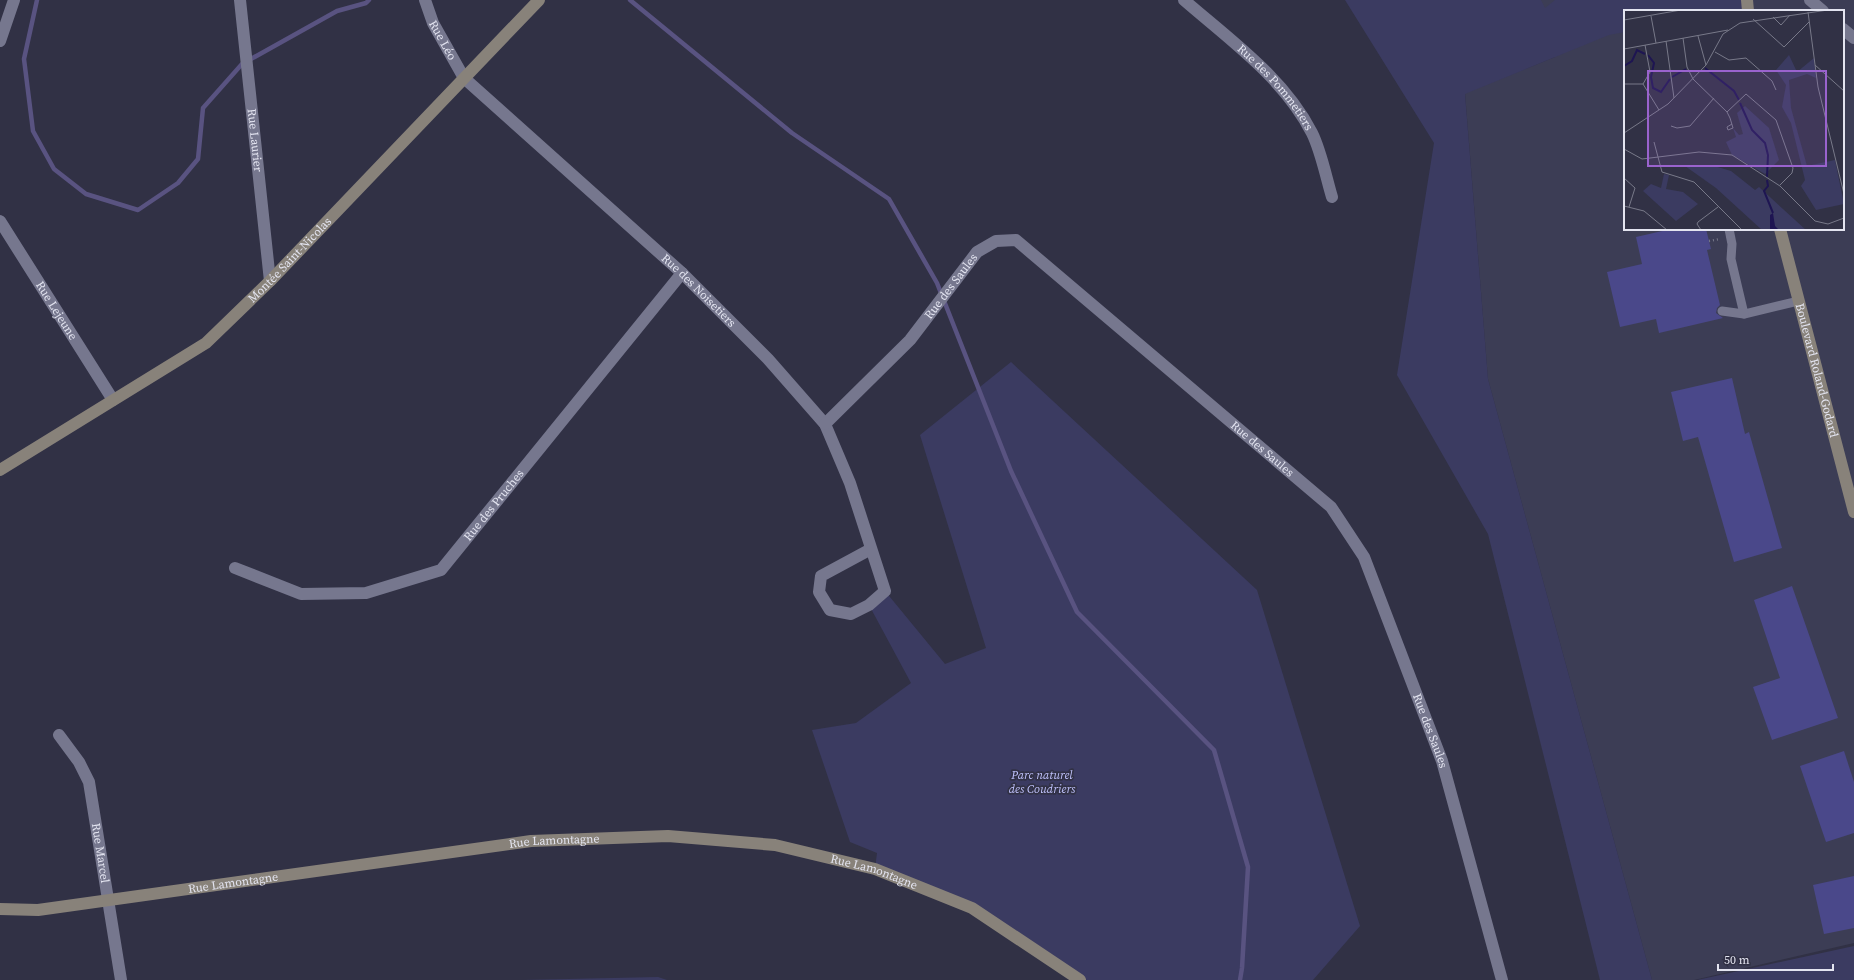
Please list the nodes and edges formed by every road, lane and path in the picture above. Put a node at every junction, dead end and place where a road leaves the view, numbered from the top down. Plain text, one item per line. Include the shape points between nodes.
1 (14, 0) edge
2 (240, 0) edge
3 (426, 0) edge
4 (539, 0) edge
5 (1184, 0) edge
6 (1747, 0) edge
7 (1810, 0) edge
8 (1748, 10) edge
9 (1822, 10) edge
10 (1844, 30) edge
11 (1854, 38) edge
12 (0, 41) edge
13 (464, 78) junction
14 (1332, 197) dead end
15 (0, 221) edge
16 (1729, 230) edge
17 (1780, 230) edge
18 (682, 273) junction
19 (270, 281) junction
20 (1798, 301) junction
21 (1722, 311) dead end
22 (1744, 314) junction
23 (113, 400) junction
24 (824, 424) junction
25 (0, 470) edge
26 (1854, 512) edge
27 (871, 549) junction
28 (235, 568) dead end
29 (59, 736) dead end
30 (108, 901) junction
31 (0, 910) edge
32 (122, 980) edge
33 (1080, 980) edge
34 (1502, 980) edge

1 - 12 street
2 - 19 street, Rue Laurier
3 - 13 street, Rue Léo via 433,23
4 - 13 street, Montée Saint-Nicolas
5 - 14 street, Rue des Pommetiers via 1259,65 1291,100 1312,134
6 - 8 street
7 - 9 street
10 - 11 street
13 - 18 street, Rue des Noisetiers
13 - 19 street, Montée Saint-Nicolas
15 - 23 street, Rue Lejeune
16 - 22 lane via 1731,259
17 - 20 street, Boulevard Roland-Godard
18 - 24 street, Rue des Noisetiers via 768,358
18 - 28 street, Rue des Pruches via 440,570 366,593 301,594
19 - 23 street, Montée Saint-Nicolas via 206,343
20 - 22 lane
20 - 26 street, Boulevard Roland-Godard
21 - 22 lane
23 - 25 street, Montée Saint-Nicolas
24 - 27 street, Rue des Noisetiers via 850,483
24 - 34 street, Rue des Saules via 910,340 977,252 996,241 1016,240 1331,507 1364,557 1442,761
27 - 27 street, Rue des Noisetiers via 821,576 819,592 830,610 851,614 869,605 886,591
29 - 30 street, Rue Marcel via 79,762 89,782
30 - 31 street, Rue Lamontagne via 38,910
30 - 32 street, Rue Marcel
30 - 33 street, Rue Lamontagne via 531,841 683,837 775,845 875,869 972,908

